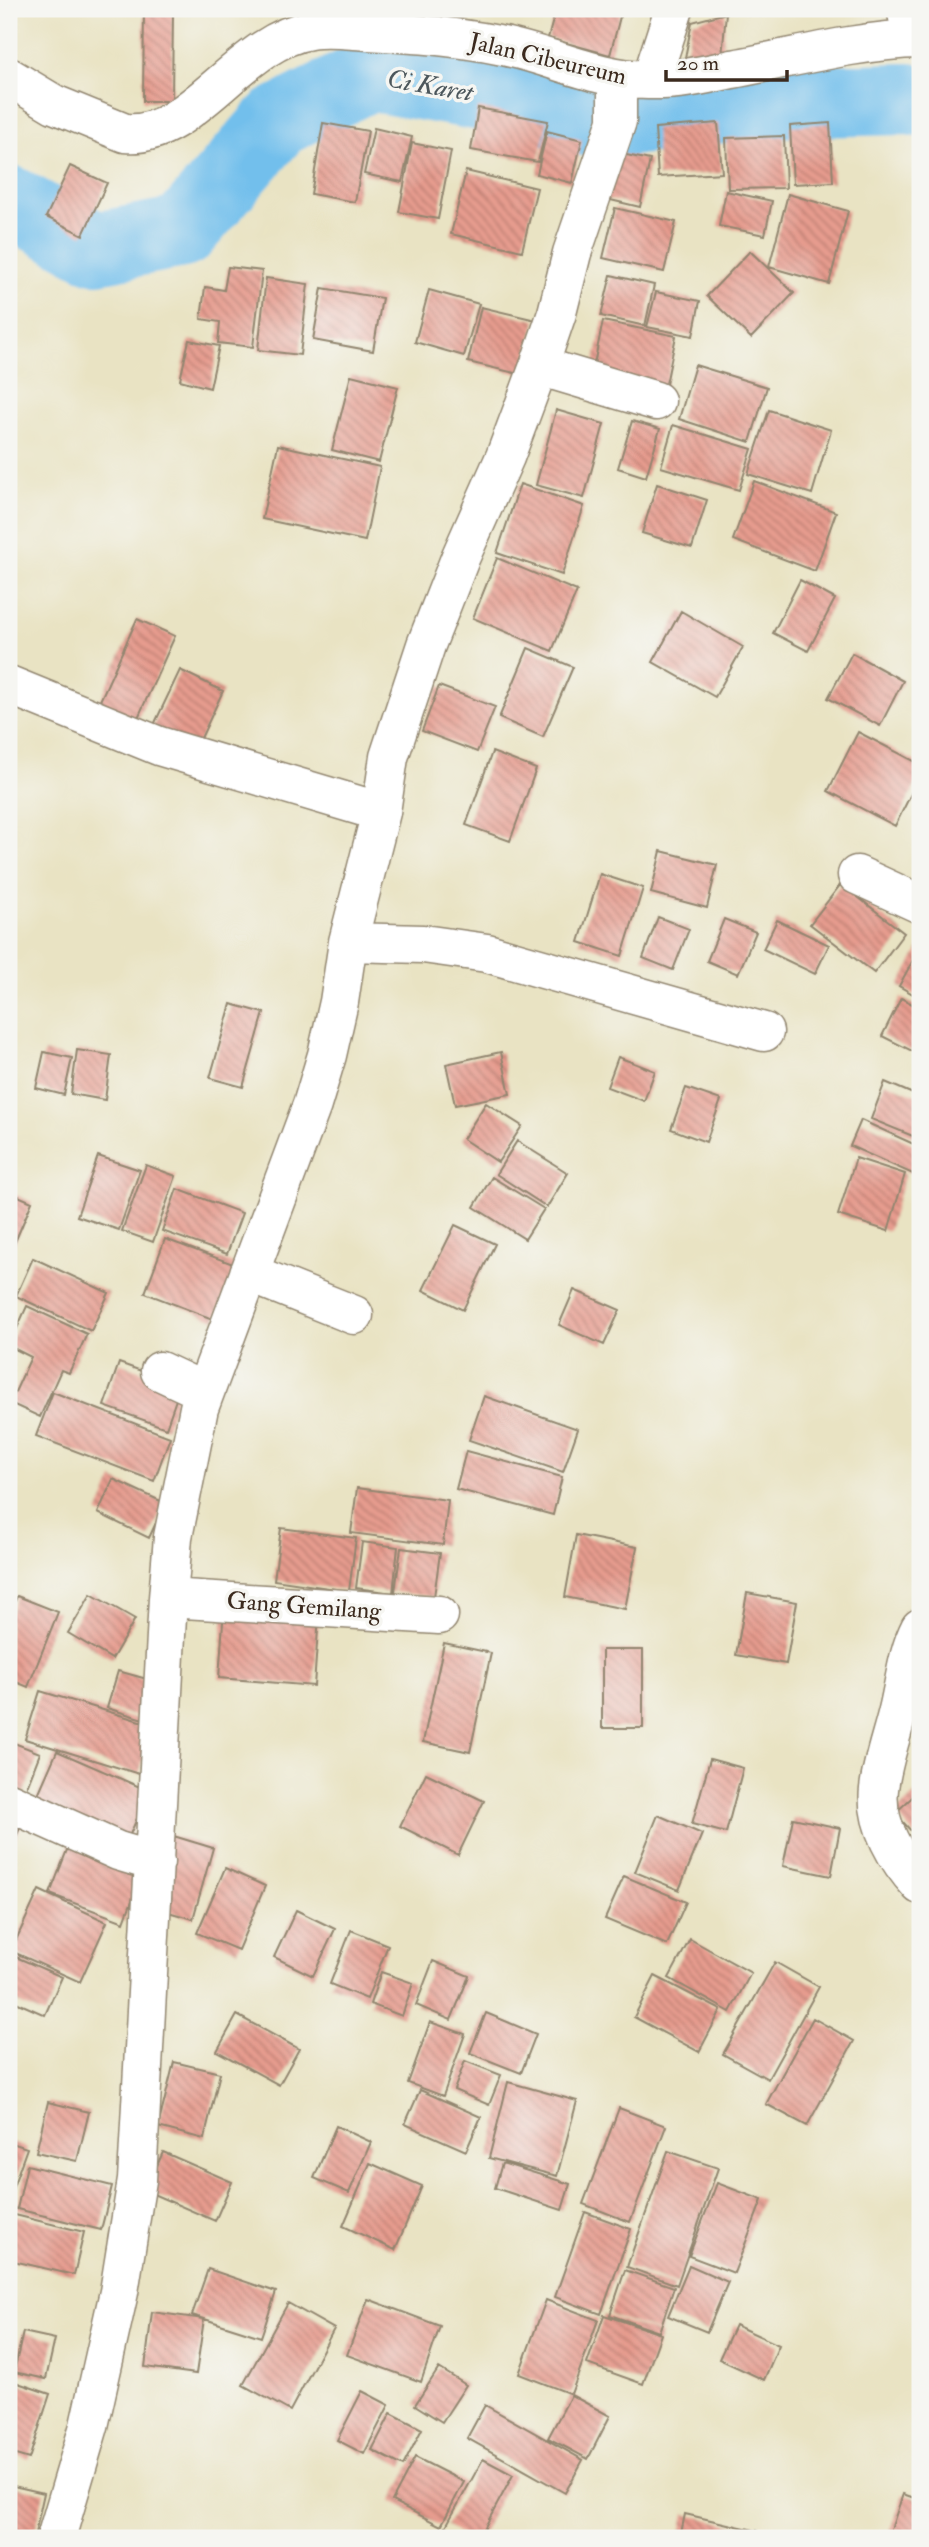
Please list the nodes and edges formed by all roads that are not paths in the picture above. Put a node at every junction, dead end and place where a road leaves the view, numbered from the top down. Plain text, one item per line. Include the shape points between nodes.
1 (674, 9) edge
2 (312, 19) edge
3 (913, 29) edge
4 (9, 77) edge
5 (634, 79) junction
6 (539, 366) junction
7 (656, 401) dead end
8 (9, 685) edge
9 (381, 812) junction
10 (857, 875) dead end
11 (920, 904) edge
12 (348, 942) junction
13 (764, 1032) dead end
14 (249, 1273) junction
15 (354, 1315) dead end
16 (160, 1371) dead end
17 (205, 1392) junction
18 (168, 1598) junction
19 (439, 1615) dead end
20 (920, 1628) edge
21 (9, 1802) edge
22 (155, 1862) junction
23 (920, 1885) edge
24 (56, 2538) edge

1 - 5 street
2 - 4 street, Jalan Cibeureum via 255,54 179,117 148,132 125,133 66,109
2 - 5 street, Jalan Cibeureum via 497,44 587,72
3 - 5 street, Jalan Cibeureum via 688,78
5 - 6 street via 572,253
6 - 7 street
6 - 9 street via 426,645 389,757
8 - 9 street via 159,746
9 - 12 street
10 - 11 street
12 - 13 street via 423,944 487,953
12 - 14 street via 339,1002 312,1105
14 - 15 street
14 - 17 street
16 - 17 street
17 - 18 street via 173,1537
18 - 19 street, Gang Gemilang
18 - 22 street
20 - 23 street via 879,1790 891,1845
21 - 22 street via 118,1851
22 - 24 street via 137,2180 119,2292 89,2426

